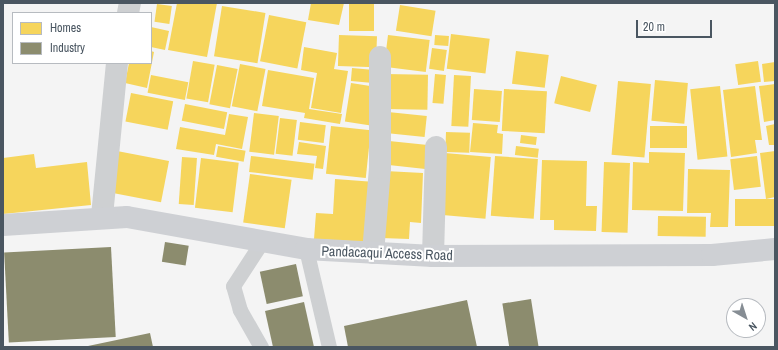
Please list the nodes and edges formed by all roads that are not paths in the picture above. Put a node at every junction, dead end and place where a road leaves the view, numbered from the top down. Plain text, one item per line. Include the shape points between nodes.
1 (380, 57) dead end
2 (117, 64) edge
3 (436, 147) dead end
4 (102, 216) junction
5 (3, 225) edge
6 (263, 240) junction
7 (306, 249) junction
8 (775, 249) edge
9 (374, 254) junction
10 (432, 256) junction
11 (261, 347) edge
12 (329, 347) edge

1 - 9 street via 380,168
2 - 4 street
3 - 10 street
4 - 5 street, Pandacaqui Access Road
4 - 6 street, Pandacaqui Access Road via 167,221
6 - 7 street, Pandacaqui Access Road
6 - 11 lane via 233,286 240,310
7 - 9 street, Pandacaqui Access Road
7 - 12 lane
8 - 10 street, Pandacaqui Access Road via 712,255
9 - 10 street, Pandacaqui Access Road

